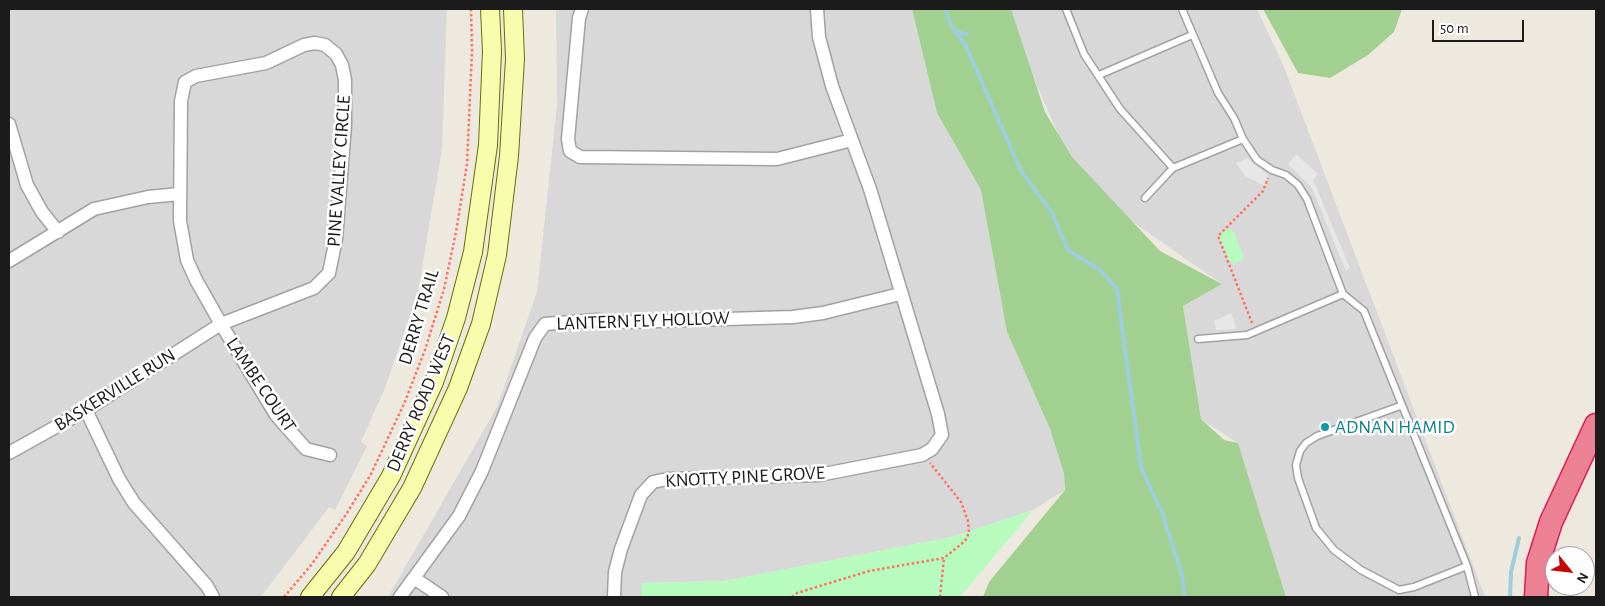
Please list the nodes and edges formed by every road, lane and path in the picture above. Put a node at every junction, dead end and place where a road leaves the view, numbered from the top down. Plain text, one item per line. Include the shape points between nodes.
1 (471, 9) edge
2 (490, 9) edge
3 (513, 9) edge
4 (582, 9) edge
5 (818, 9) edge
6 (1066, 9) edge
7 (1182, 9) edge
8 (1192, 35) junction
9 (1099, 75) junction
10 (9, 124) edge
11 (1243, 139) junction
12 (852, 140) junction
13 (1173, 168) junction
14 (1272, 170) junction
15 (179, 194) junction
16 (1145, 198) dead end
17 (58, 232) junction
18 (9, 261) edge
19 (900, 294) junction
20 (1343, 294) junction
21 (221, 324) junction
22 (1256, 331) junction
23 (1198, 339) dead end
24 (1400, 406) junction
25 (86, 410) junction
26 (1596, 425) edge
27 (9, 453) edge
28 (330, 455) dead end
29 (922, 455) junction
30 (944, 558) junction
31 (1467, 566) junction
32 (414, 578) junction
33 (213, 597) edge
34 (284, 597) edge
35 (310, 597) edge
36 (341, 597) edge
37 (400, 597) edge
38 (442, 597) edge
39 (614, 597) edge
40 (792, 597) edge
41 (940, 597) edge
42 (1475, 597) edge
43 (1536, 597) edge

1 - 34 path, DERRY TRAIL via 467,164 444,289 425,350 371,474 312,564
2 - 35 main road, DERRY ROAD WEST via 492,51 488,145 473,252 456,318 434,382 391,476 346,552
3 - 36 main road, DERRY ROAD WEST via 515,59 509,156 497,255 481,324 458,388 412,488 366,564
4 - 12 street via 568,140 570,151 580,157 777,159
5 - 12 street via 825,61
6 - 9 lane via 1084,54
7 - 8 lane
8 - 9 lane
8 - 11 lane
9 - 13 lane via 1120,109
10 - 17 street via 27,184 42,212
11 - 13 lane
11 - 14 lane via 1257,160
12 - 19 street via 870,189
13 - 16 lane
14 - 20 lane via 1292,180 1307,200
14 - 22 path via 1263,191 1218,236
15 - 17 street via 94,209
15 - 21 street, PINE VALLEY CIRCLE via 187,260
15 - 21 street, PINE VALLEY CIRCLE via 181,101 185,82 196,76 266,63 304,45 325,45 336,54 345,80 345,125 336,239 329,273 314,288
17 - 18 street
19 - 29 street via 942,431 940,440
19 - 32 street, LANTERN FLY HOLLOW via 823,313 792,317 597,320 545,324 535,338 482,472 459,516
20 - 22 lane
20 - 24 lane via 1364,312
21 - 25 street, BASKERVILLE RUN
21 - 28 street, LAMBE COURT via 276,415 306,448
22 - 23 lane via 1235,338
24 - 31 lane
24 - 31 lane via 1317,436 1300,451 1296,465 1298,478 1316,528 1334,550 1361,570 1399,590
25 - 27 street, BASKERVILLE RUN
25 - 33 street via 134,503
26 - 43 highway via 1550,522 1538,563
29 - 30 path via 961,502 968,521 969,533 965,542
29 - 39 street, KNOTTY PINE GROVE via 819,475 653,482 642,495 621,549 615,572
30 - 40 path via 869,572
30 - 41 path
31 - 42 lane
32 - 37 street, LANTERN FLY HOLLOW
32 - 38 street

